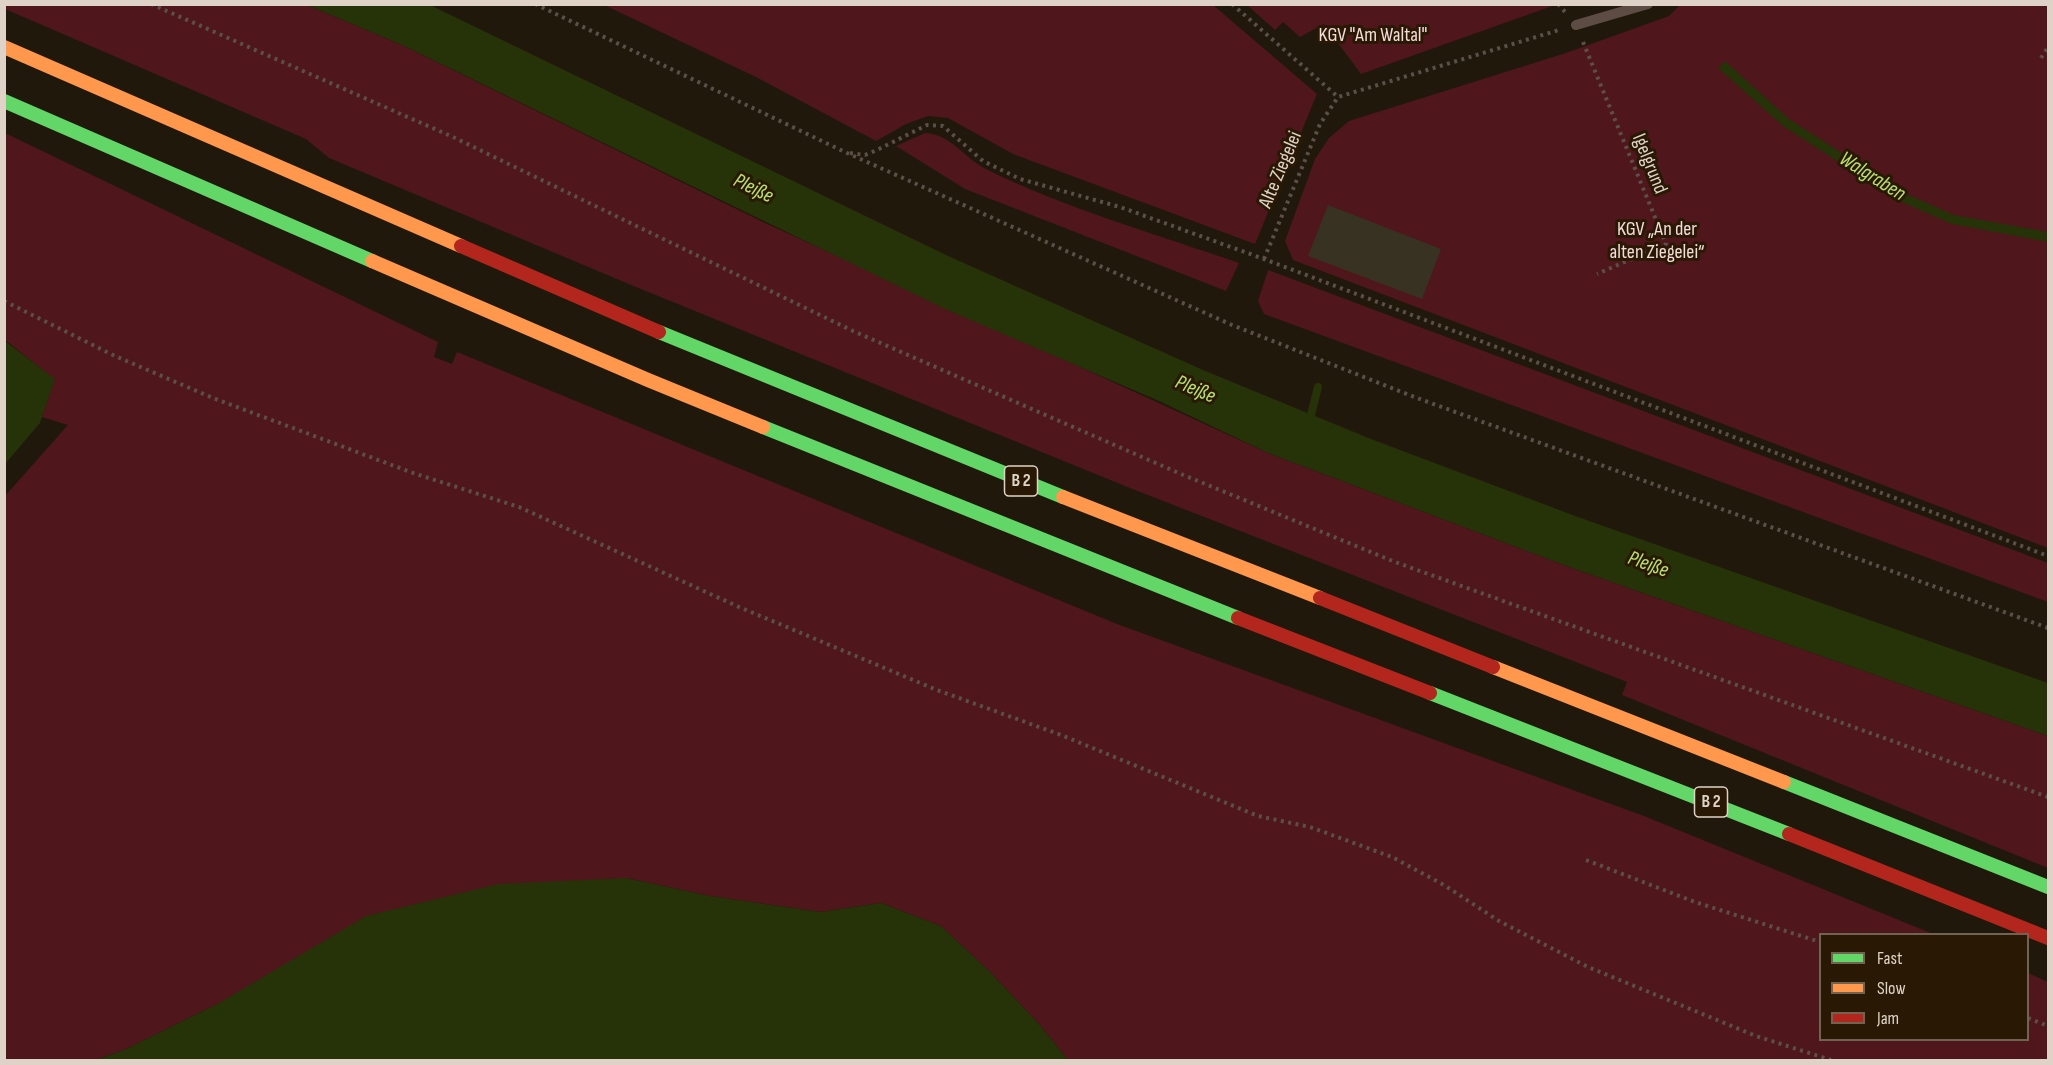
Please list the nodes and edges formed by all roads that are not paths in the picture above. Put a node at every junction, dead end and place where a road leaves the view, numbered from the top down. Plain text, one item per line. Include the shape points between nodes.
1 (1648, 4) edge
2 (1576, 25) road end
3 (4, 47) edge
4 (4, 101) edge
5 (2049, 887) edge
6 (2049, 938) edge

1 - 2 lane
3 - 5 highway, B 2 via 618,314 930,444
4 - 6 highway, B 2 via 648,380 1299,643

